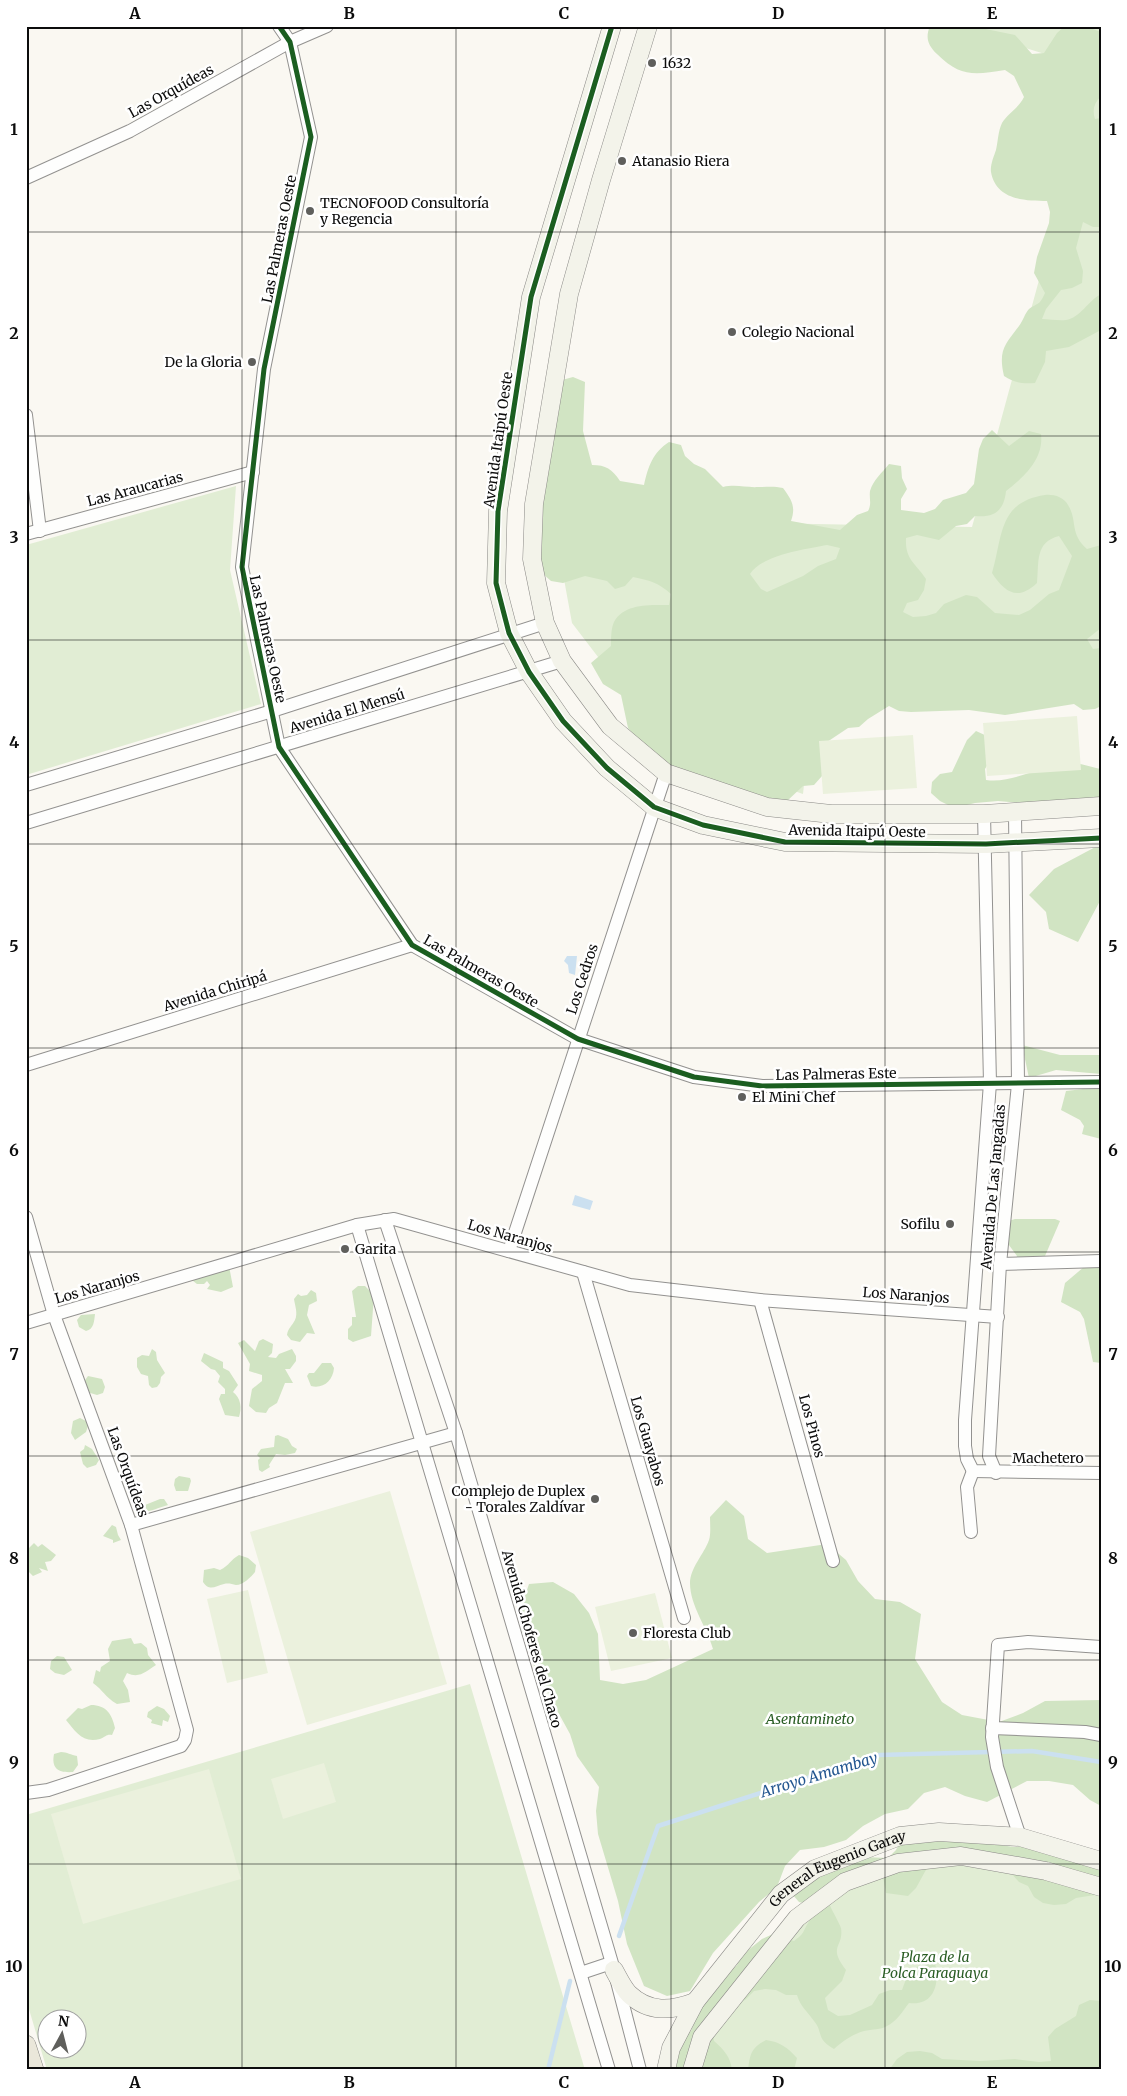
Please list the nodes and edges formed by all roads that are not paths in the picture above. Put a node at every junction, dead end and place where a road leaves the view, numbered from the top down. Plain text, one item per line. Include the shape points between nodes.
1 (279, 26) edge
2 (327, 26) edge
3 (612, 26) edge
4 (648, 26) edge
5 (290, 42) junction
6 (26, 178) edge
7 (26, 415) edge
8 (253, 472) junction
9 (40, 531) junction
10 (26, 534) edge
11 (545, 623) junction
12 (509, 633) junction
13 (562, 661) junction
14 (529, 672) junction
15 (272, 711) junction
16 (279, 747) junction
17 (666, 773) junction
18 (26, 785) edge
19 (1101, 806) edge
20 (654, 807) junction
21 (1015, 813) junction
22 (984, 814) junction
23 (26, 823) edge
24 (1101, 838) edge
25 (1015, 843) junction
26 (986, 844) junction
27 (412, 945) junction
28 (578, 1039) junction
29 (26, 1065) edge
30 (1101, 1082) edge
31 (990, 1083) junction
32 (1018, 1084) junction
33 (26, 1218) edge
34 (385, 1220) junction
35 (357, 1225) junction
36 (509, 1251) junction
37 (1101, 1261) edge
38 (1000, 1264) junction
39 (583, 1272) junction
40 (760, 1300) junction
41 (972, 1314) junction
42 (54, 1315) junction
43 (998, 1316) junction
44 (26, 1323) edge
45 (456, 1433) junction
46 (423, 1442) junction
47 (973, 1471) junction
48 (996, 1473) junction
49 (1101, 1473) edge
50 (131, 1525) junction
51 (971, 1532) dead end
52 (833, 1562) dead end
53 (684, 1618) dead end
54 (1101, 1647) edge
55 (992, 1733) junction
56 (1101, 1735) edge
57 (26, 1793) edge
58 (1020, 1837) junction
59 (1101, 1861) edge
60 (1101, 1887) edge
61 (613, 1967) junction
62 (581, 1973) junction
63 (695, 2002) junction
64 (26, 2045) edge
65 (34, 2070) edge
66 (609, 2070) edge
67 (640, 2070) edge
68 (666, 2070) edge
69 (692, 2070) edge

1 - 5 street, Las Palmeras Oeste
2 - 5 street, Las Orquídeas
3 - 12 street, Avenida Itaipú Oeste via 531,296 498,511 496,583
4 - 11 street, Avenida Itaipú Oeste via 569,294 534,504 532,559
5 - 6 street, Las Orquídeas via 130,131
5 - 8 street, Las Palmeras Oeste via 311,137 264,370
7 - 9 street
8 - 9 street, Las Araucarias
8 - 15 street, Las Palmeras Oeste via 242,567
9 - 10 street, Las Araucarias
11 - 12 street, Avenida El Mensú
11 - 13 street, Avenida Itaipú Oeste
12 - 14 street, Avenida Itaipú Oeste
12 - 15 street, Avenida El Mensú
13 - 14 street, Avenida El Mensú
13 - 17 street, Avenida Itaipú Oeste via 610,726
14 - 16 street, Avenida El Mensú
14 - 20 street, Avenida Itaipú Oeste via 563,721 608,768
15 - 16 street, Las Palmeras Oeste
15 - 18 street, Avenida El Mensú
16 - 23 street, Avenida El Mensú
16 - 27 street, Las Palmeras Oeste
17 - 20 street, Los Cedros
17 - 22 street, Avenida Itaipú Oeste via 767,807 831,814
19 - 21 street, Avenida Itaipú Oeste
20 - 26 street, Avenida Itaipú Oeste via 703,825 785,842
20 - 28 street, Los Cedros
21 - 22 street, Avenida Itaipú Oeste
21 - 25 street, Avenida De Las Jangadas
22 - 26 street, Avenida De Las Jangadas
24 - 25 street, Avenida Itaipú Oeste
25 - 26 street, Avenida Itaipú Oeste
25 - 32 street, Avenida De Las Jangadas
26 - 31 street, Avenida De Las Jangadas
27 - 28 street, Las Palmeras Oeste
27 - 29 street, Avenida Chiripá
28 - 31 street, Las Palmeras Este via 694,1077 762,1086
28 - 36 street, Los Cedros
30 - 32 street, Las Palmeras Este
31 - 32 street, Las Palmeras Este
31 - 41 street, Avenida De Las Jangadas
32 - 38 street, Avenida De Las Jangadas
33 - 42 street, Las Orquídeas
34 - 35 street, Los Naranjos
34 - 36 street, Los Naranjos via 403,1220
34 - 45 street, Avenida Choferes del Chaco
35 - 42 street, Los Naranjos
35 - 46 street
36 - 39 street, Los Naranjos
37 - 38 street
38 - 43 street, Avenida De Las Jangadas
39 - 40 street, Los Naranjos via 630,1285
39 - 53 street, Los Guayabos
40 - 41 street, Los Naranjos
40 - 52 street, Los Pinos
41 - 43 street, Los Naranjos
41 - 47 street, Avenida De Las Jangadas via 965,1446
42 - 44 street, Los Naranjos
42 - 50 street, Las Orquídeas
43 - 48 street, Avenida De Las Jangadas via 989,1456
45 - 46 street
45 - 61 street, Avenida Choferes del Chaco
46 - 50 street
46 - 62 street
47 - 48 street, Machetero
47 - 51 street via 967,1487
48 - 49 street, Machetero
50 - 57 street, Las Orquídeas via 186,1718 185,1740 181,1746 48,1790
54 - 55 street via 1028,1642 998,1645
55 - 56 street via 1085,1732
55 - 58 street via 997,1766
58 - 59 street, General Eugenio Garay
58 - 63 street, General Eugenio Garay via 939,1832 900,1836 815,1868 782,1894
60 - 69 street, General Eugenio Garay via 1046,1870 960,1856 898,1863 844,1882 797,1918 702,2037
61 - 62 street
61 - 63 street via 628,1993 644,2005 676,2009
61 - 67 street, Avenida Choferes del Chaco
62 - 66 street
63 - 68 street, General Eugenio Garay via 671,2048
64 - 65 main road

